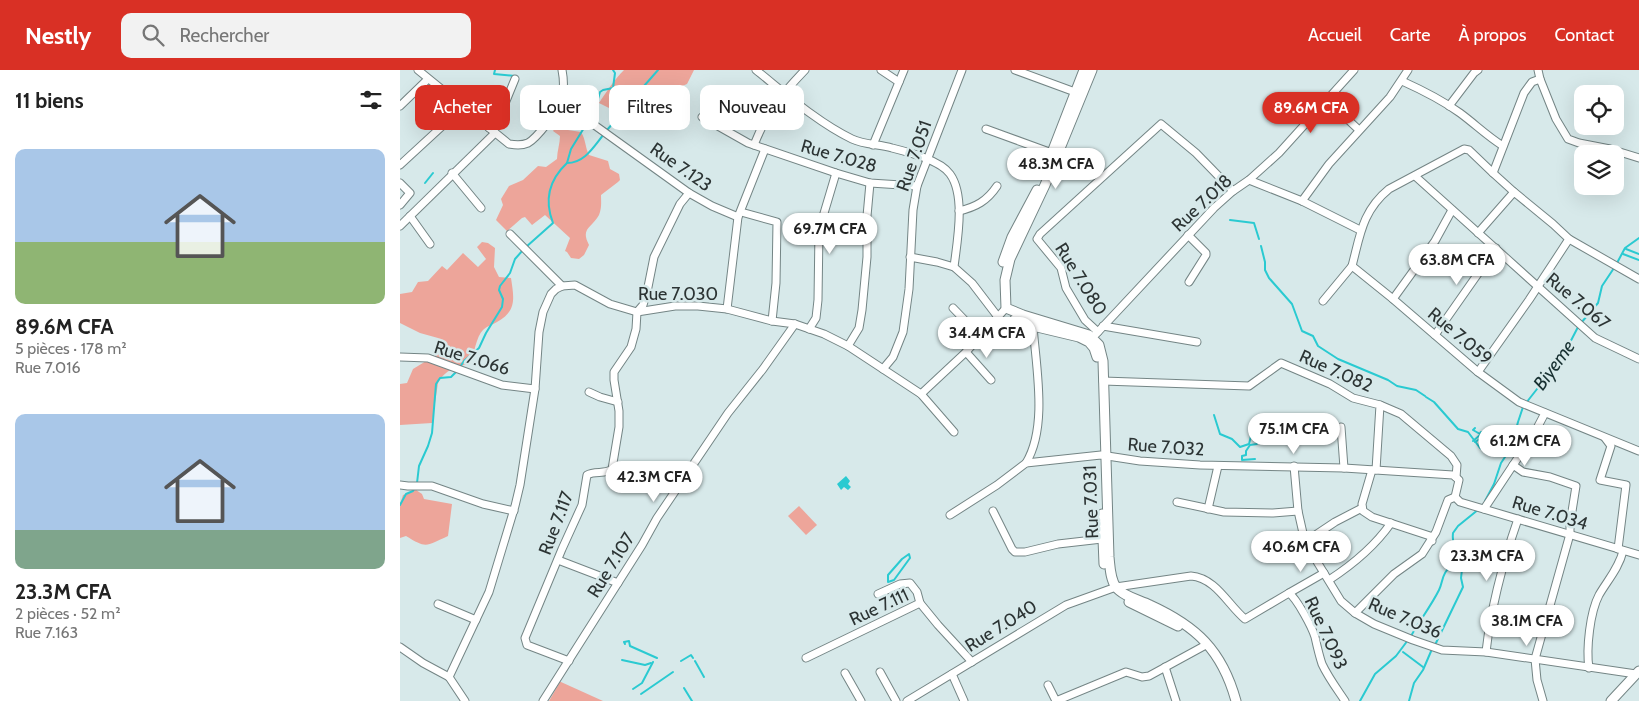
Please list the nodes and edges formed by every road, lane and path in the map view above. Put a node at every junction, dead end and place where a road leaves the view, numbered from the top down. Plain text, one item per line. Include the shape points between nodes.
1 (418, 70) edge
2 (562, 70) edge
3 (756, 70) edge
4 (805, 70) edge
5 (881, 70) edge
6 (904, 70) edge
7 (962, 70) edge
8 (1084, 70) edge
9 (1092, 70) edge
10 (1354, 70) edge
11 (1408, 70) edge
12 (1478, 70) edge
13 (1538, 70) edge
14 (1020, 71) edge
15 (428, 79) junction
16 (515, 79) dead end
17 (1540, 79) junction
18 (1402, 81) junction
19 (899, 82) junction
20 (435, 85) edge
21 (563, 85) edge
22 (774, 85) edge
23 (790, 85) edge
24 (1075, 92) junction
25 (1327, 100) junction
26 (400, 106) edge
27 (1449, 106) junction
28 (804, 107) edge
29 (599, 128) edge
30 (986, 129) dead end
31 (439, 130) edge
32 (541, 130) edge
33 (726, 130) edge
34 (762, 130) edge
35 (1360, 130) junction
36 (492, 131) junction
37 (754, 145) junction
38 (873, 145) junction
39 (1503, 146) junction
40 (765, 149) junction
41 (1052, 153) junction
42 (1639, 158) edge
43 (927, 159) junction
44 (400, 166) edge
45 (452, 173) junction
46 (836, 173) junction
47 (1493, 173) junction
48 (1415, 176) junction
49 (1250, 180) junction
50 (400, 183) edge
51 (870, 183) junction
52 (916, 186) junction
53 (997, 186) dead end
54 (1233, 191) junction
55 (1514, 192) junction
56 (689, 193) junction
57 (1302, 201) junction
58 (400, 205) edge
59 (481, 208) dead end
60 (1452, 210) junction
61 (959, 211) junction
62 (740, 214) junction
63 (410, 216) junction
64 (400, 226) edge
65 (1360, 230) junction
66 (1478, 233) junction
67 (510, 234) dead end
68 (1188, 235) junction
69 (1569, 240) junction
70 (430, 244) dead end
71 (1496, 248) junction
72 (910, 257) junction
73 (1352, 266) junction
74 (954, 267) junction
75 (1639, 279) edge
76 (1189, 282) dead end
77 (562, 286) junction
78 (1538, 287) junction
79 (1393, 299) junction
80 (1323, 301) dead end
81 (953, 308) dead end
82 (727, 309) junction
83 (637, 312) junction
84 (1002, 312) junction
85 (772, 321) junction
86 (795, 324) junction
87 (1033, 326) junction
88 (1104, 326) junction
89 (809, 329) junction
90 (1095, 334) junction
91 (980, 336) junction
92 (1435, 336) junction
93 (1198, 342) dead end
94 (848, 346) junction
95 (966, 352) junction
96 (400, 357) edge
97 (1639, 359) edge
98 (883, 369) junction
99 (1478, 372) junction
100 (991, 380) dead end
101 (1103, 381) junction
102 (535, 389) junction
103 (590, 392) dead end
104 (921, 394) junction
105 (618, 402) junction
106 (1380, 405) junction
107 (1545, 413) junction
108 (1341, 426) dead end
109 (954, 432) dead end
110 (1606, 438) junction
111 (1639, 451) edge
112 (1103, 456) junction
113 (1026, 463) junction
114 (1514, 465) junction
115 (1218, 466) junction
116 (1294, 466) junction
117 (1344, 468) junction
118 (1374, 470) junction
119 (1456, 477) junction
120 (400, 485) edge
121 (1455, 498) junction
122 (1177, 502) dead end
123 (1362, 508) junction
124 (1208, 509) junction
125 (1484, 509) junction
126 (514, 511) junction
127 (993, 511) dead end
128 (1298, 511) junction
129 (950, 515) dead end
130 (1518, 519) junction
131 (1391, 523) junction
132 (1570, 534) junction
133 (1102, 540) junction
134 (1432, 541) junction
135 (1305, 542) junction
136 (1620, 550) junction
137 (1639, 555) edge
138 (558, 560) junction
139 (1324, 573) junction
140 (1329, 580) junction
141 (618, 583) junction
142 (1114, 588) junction
143 (878, 594) dead end
144 (1289, 594) junction
145 (920, 602) junction
146 (438, 604) dead end
147 (1355, 613) junction
148 (476, 620) junction
149 (1204, 646) junction
150 (400, 647) edge
151 (1486, 652) junction
152 (806, 658) dead end
153 (1534, 659) junction
154 (568, 661) junction
155 (972, 662) junction
156 (1165, 668) junction
157 (1589, 668) junction
158 (880, 672) dead end
159 (1638, 672) edge
160 (845, 673) dead end
161 (952, 674) junction
162 (449, 677) junction
163 (1048, 685) dead end
164 (909, 700) edge
165 (465, 701) edge
166 (543, 701) edge
167 (860, 701) edge
168 (896, 701) edge
169 (964, 701) edge
170 (1056, 701) edge
171 (1176, 701) edge
172 (1231, 701) edge
173 (1236, 701) edge
174 (1345, 701) edge
175 (1543, 701) edge
176 (1611, 701) edge

1 - 15 street
2 - 21 street
3 - 22 street
4 - 23 street
5 - 19 street
6 - 19 street
7 - 43 street, Rue 7.051
8 - 24 main road
9 - 84 main road via 1045,185 1010,259
10 - 25 street
11 - 18 street
12 - 27 street
13 - 17 street
14 - 24 street
15 - 20 street
15 - 26 street
16 - 36 street
17 - 39 street via 1532,82 1524,93
17 - 42 street via 1568,139
18 - 27 street
18 - 35 street
19 - 38 street
24 - 41 main road
25 - 35 street
25 - 49 street
27 - 39 street
28 - 38 street via 853,139
29 - 56 street, Rue 7.123
30 - 41 street
31 - 44 street
32 - 36 street via 522,146 509,144
33 - 37 street, Rue 7.028
34 - 37 street
35 - 57 street
36 - 45 street
37 - 40 street, Rue 7.028
38 - 43 street
39 - 47 street
40 - 46 street, Rue 7.028
40 - 62 street
41 - 84 main road via 1003,261
43 - 52 street, Rue 7.051
43 - 61 street via 951,175
45 - 59 street
45 - 63 street
46 - 51 street, Rue 7.028
46 - 89 street via 819,230 818,300 816,318
47 - 48 street via 1464,149
47 - 55 street
48 - 60 street, Rue 7.067
48 - 65 street via 1382,195 1370,209
49 - 54 street, Rue 7.018
49 - 57 street, Rue 7.018
50 - 58 street via 410,192
51 - 52 street, Rue 7.028
51 - 94 street via 862,310 858,328
52 - 72 street, Rue 7.051
53 - 61 street via 980,204
54 - 68 street, Rue 7.018
54 - 90 street, Rue 7.080 via 1196,153 1161,124 1040,234 1037,239 1061,268 1066,288
55 - 66 street
55 - 69 street
56 - 62 street, Rue 7.123 via 712,206
56 - 83 street, Rue 7.117 via 661,240 643,305
57 - 65 street, Rue 7.018
60 - 66 street, Rue 7.067
60 - 79 street via 1435,241
61 - 74 street
62 - 82 street
62 - 85 street, Rue 7.123 via 776,222
63 - 64 street
63 - 70 street
65 - 73 street
66 - 71 street, Rue 7.067
67 - 77 street
68 - 76 street via 1206,253
68 - 88 street, Rue 7.018
69 - 75 street
69 - 78 street
71 - 78 street, Rue 7.067
71 - 92 street
72 - 74 street
72 - 98 street, Rue 7.051 via 903,332 893,357
73 - 79 street, Rue 7.059
73 - 80 street
74 - 84 street
77 - 83 street, Rue 7.030 via 575,285 610,304
77 - 102 street via 551,294 543,312
78 - 97 street, Rue 7.067 via 1600,342
78 - 99 street
79 - 92 street, Rue 7.059
81 - 91 street
82 - 83 street, Rue 7.030 via 675,306
82 - 85 street, Rue 7.030
83 - 105 street, Rue 7.117 via 631,347 614,372
84 - 87 main road, Rue 7.031
84 - 90 main road
84 - 91 street
85 - 86 street, Rue 7.030
86 - 89 street, Rue 7.030
86 - 141 street, Rue 7.107 via 657,518
87 - 112 main road, Rue 7.031 via 1080,337 1094,348 1099,372
87 - 113 street via 1039,416 1034,447
88 - 90 street, Rue 7.018
88 - 93 street, Rue 7.080
89 - 94 street, Rue 7.030
90 - 101 main road, Rue 7.031 via 1103,361
91 - 95 street
92 - 99 street, Rue 7.059
94 - 98 street, Rue 7.030
95 - 100 street
95 - 104 street
96 - 102 street, Rue 7.066 via 437,361 502,385
98 - 104 street, Rue 7.030
99 - 107 street, Rue 7.059 via 1519,402
101 - 106 street, Rue 7.082 via 1249,386 1281,363 1330,384 1353,398
101 - 112 main road, Rue 7.031
102 - 126 street
103 - 105 street
104 - 109 street, Rue 7.030
105 - 138 street, Rue 7.117 via 619,427 612,469 587,475 582,505
106 - 118 street, Rue 7.082
106 - 119 street via 1401,414 1451,456 1457,465
107 - 110 street, Rue 7.059
107 - 114 street
108 - 117 street
110 - 111 street, Rue 7.059
110 - 136 street via 1611,446 1600,480 1626,485
112 - 113 street, Rue 7.032
112 - 115 street, Rue 7.032
112 - 133 main road, Rue 7.031
112 - 142 main road, Rue 7.031
113 - 129 street
114 - 125 street
114 - 132 street via 1523,472 1576,486
115 - 116 street, Rue 7.032
115 - 124 street
116 - 117 street, Rue 7.032
116 - 128 street, Rue 7.036
117 - 118 street, Rue 7.032
118 - 119 street, Rue 7.032
118 - 123 street, Rue 7.082
119 - 121 street via 1459,480
120 - 126 street via 432,486
121 - 125 street, Rue 7.034
121 - 134 street via 1448,500
122 - 124 street
123 - 131 street via 1372,516
123 - 135 street
124 - 128 street via 1224,512
125 - 130 street, Rue 7.034
126 - 148 street via 489,592
127 - 133 street via 1016,552
128 - 135 street, Rue 7.036
130 - 132 street, Rue 7.034
130 - 151 street via 1499,582
131 - 134 street via 1430,536
131 - 140 street via 1366,552
132 - 136 street, Rue 7.034
132 - 153 street
133 - 142 main road, Rue 7.031 via 1105,572
134 - 147 street via 1422,554 1394,574
135 - 139 street, Rue 7.036
136 - 137 street, Rue 7.034
136 - 157 street via 1620,560 1595,604 1588,635
138 - 141 street
138 - 154 street, Rue 7.117 via 526,642
139 - 140 street, Rue 7.036
139 - 144 street
140 - 147 street, Rue 7.036 via 1342,601
141 - 154 street, Rue 7.107
142 - 144 street, Rue 7.093 via 1196,576 1219,591 1245,619
142 - 149 main road via 1122,598 1182,628
142 - 155 street, Rue 7.040 via 1054,611
142 - 173 main road via 1178,620 1200,636 1220,663
143 - 145 street via 910,583
144 - 174 street, Rue 7.093 via 1300,605 1326,672
145 - 152 street, Rue 7.111
145 - 155 street, Rue 7.111
146 - 148 street
147 - 151 street, Rue 7.036 via 1410,639 1452,651
148 - 162 street
149 - 156 street
149 - 172 main road via 1222,676
150 - 162 street
151 - 153 street, Rue 7.036
153 - 157 street, Rue 7.036
153 - 175 street
154 - 166 street, Rue 7.107
155 - 161 street, Rue 7.040
156 - 170 street via 1142,677 1130,672 1121,674
156 - 171 street
157 - 159 street, Rue 7.036
158 - 168 street
159 - 176 main road
160 - 167 street
161 - 164 street, Rue 7.040
161 - 169 street
162 - 165 street
163 - 170 street

